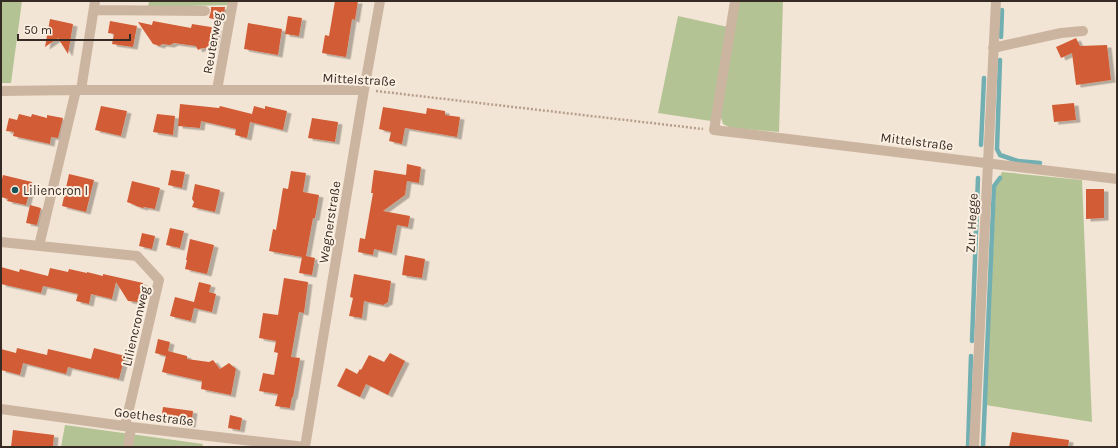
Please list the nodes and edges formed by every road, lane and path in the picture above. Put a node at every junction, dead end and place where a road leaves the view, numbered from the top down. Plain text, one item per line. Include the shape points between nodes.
1 (233, 1) edge
2 (380, 1) edge
3 (735, 1) edge
4 (996, 1) edge
5 (95, 6) edge
6 (205, 11) dead end
7 (1083, 31) dead end
8 (993, 48) junction
9 (78, 90) junction
10 (217, 90) junction
11 (364, 90) junction
12 (1, 91) edge
13 (714, 130) junction
14 (987, 163) junction
15 (1117, 179) edge
16 (1, 242) edge
17 (39, 246) junction
18 (1, 409) edge
19 (128, 427) junction
20 (128, 447) edge
21 (305, 447) edge
22 (974, 447) edge

1 - 10 street, Reuterweg
2 - 11 street, Wagnerstraße
3 - 13 street
4 - 8 street, Zur Hegge
5 - 6 street
5 - 9 street
7 - 8 street via 1061,33
8 - 14 street, Zur Hegge
9 - 10 street, Mittelstraße
9 - 12 street, Mittelstraße
9 - 17 street
10 - 11 street, Mittelstraße
11 - 13 path, Mittelstraße
11 - 21 street, Wagnerstraße
13 - 14 street, Mittelstraße
14 - 15 street, Mittelstraße
14 - 22 street, Zur Hegge
16 - 17 street, Liliencronweg
17 - 19 street, Liliencronweg via 137,256 158,280
18 - 19 street, Goethestraße
19 - 20 street
19 - 21 street, Goethestraße

